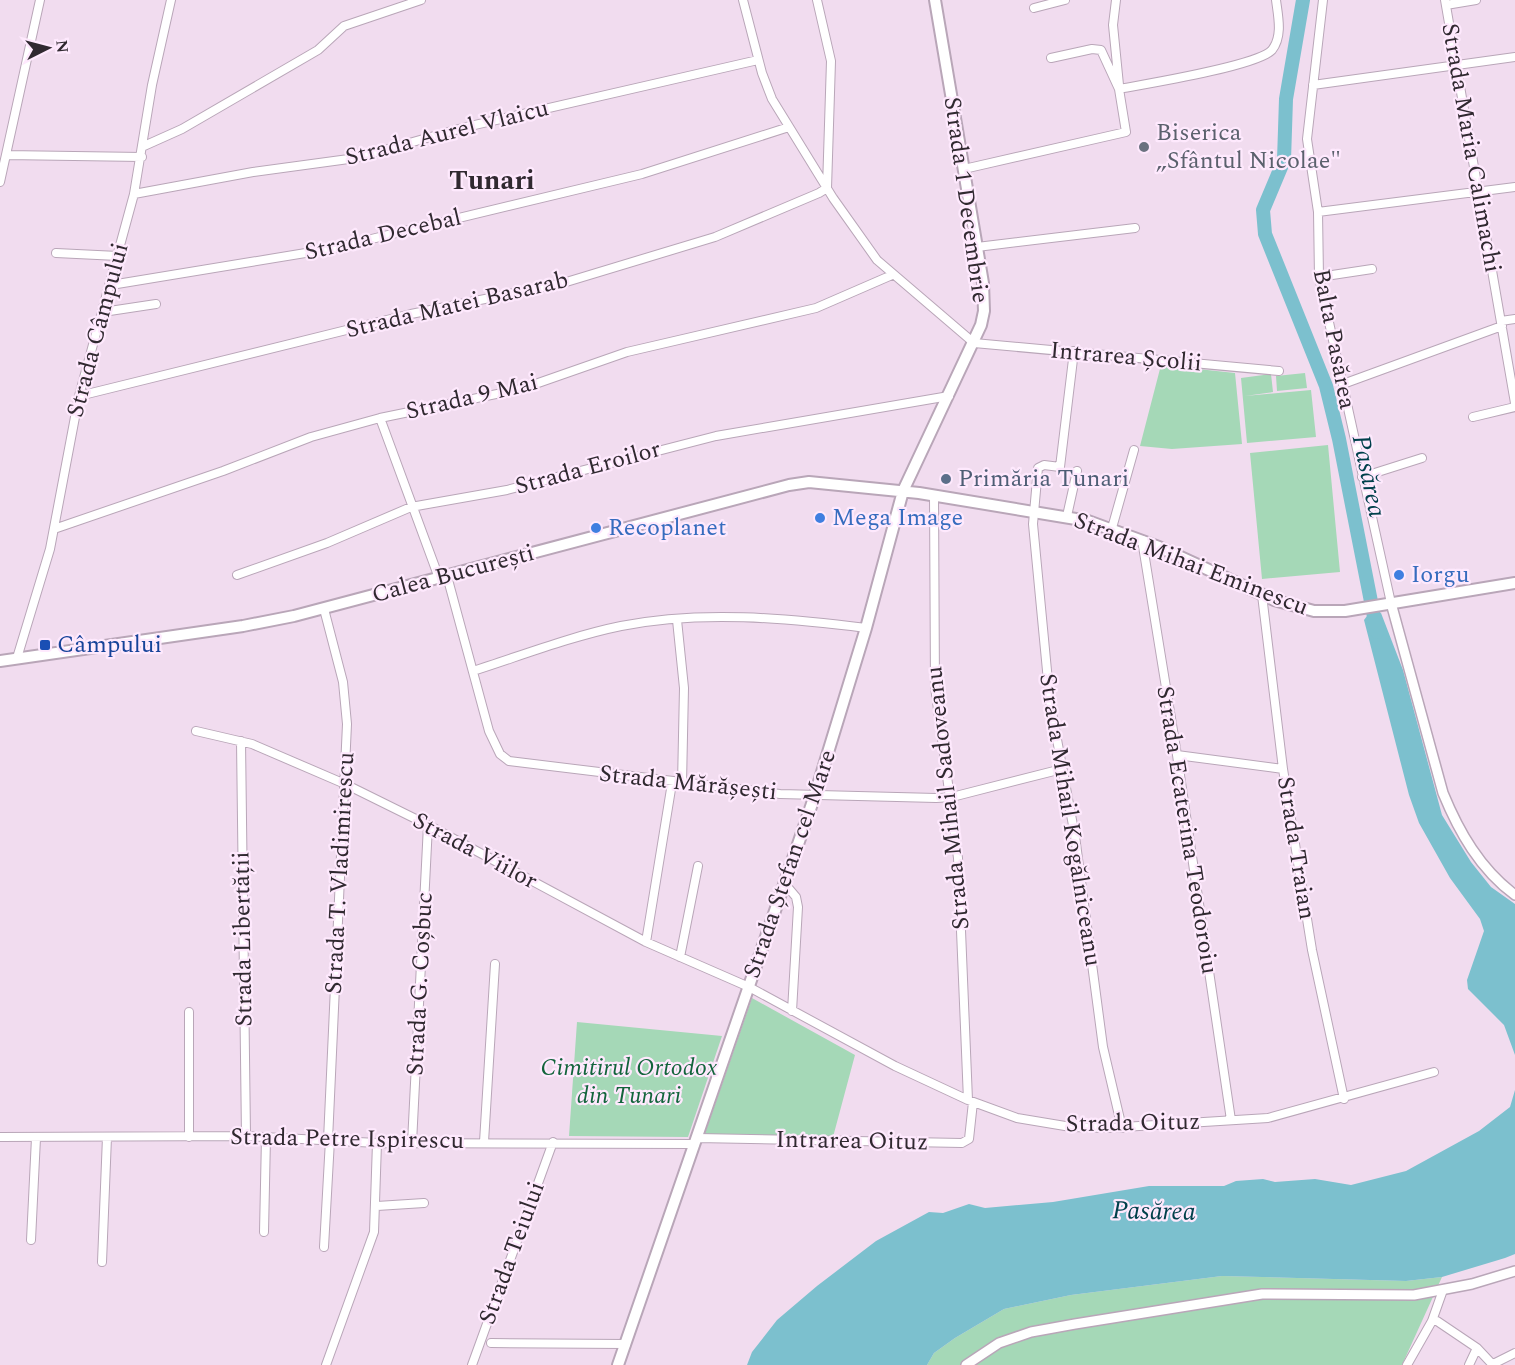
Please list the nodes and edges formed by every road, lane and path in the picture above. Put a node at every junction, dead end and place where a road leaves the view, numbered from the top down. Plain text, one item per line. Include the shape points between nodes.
1 (40, 0) edge
2 (171, 0) edge
3 (421, 0) edge
4 (742, 0) edge
5 (817, 0) edge
6 (935, 0) edge
7 (1065, 0) edge
8 (1116, 0) edge
9 (1276, 0) edge
10 (1323, 0) edge
11 (1476, 0) edge
12 (1445, 3) edge
13 (1034, 8) dead end
14 (1515, 57) edge
15 (1051, 58) dead end
16 (758, 60) junction
17 (1456, 67) junction
18 (1313, 85) junction
19 (1119, 89) junction
20 (789, 127) junction
21 (144, 146) junction
22 (6, 155) junction
23 (142, 158) junction
24 (964, 169) junction
25 (0, 182) edge
26 (1515, 187) edge
27 (827, 188) junction
28 (134, 194) junction
29 (1479, 194) junction
30 (1318, 212) junction
31 (1135, 228) dead end
32 (977, 247) junction
33 (56, 253) dead end
34 (118, 256) junction
35 (1372, 269) dead end
36 (892, 275) junction
37 (1318, 277) junction
38 (111, 285) junction
39 (156, 304) dead end
40 (103, 312) junction
41 (1515, 319) edge
42 (1502, 324) junction
43 (974, 343) junction
44 (1074, 351) junction
45 (1279, 371) dead end
46 (1343, 384) junction
47 (79, 396) junction
48 (949, 396) junction
49 (1515, 403) edge
50 (1515, 407) edge
51 (1473, 417) dead end
52 (380, 418) junction
53 (1134, 450) dead end
54 (1422, 458) dead end
55 (1077, 471) dead end
56 (1362, 477) junction
57 (903, 491) junction
58 (934, 495) junction
59 (411, 507) junction
60 (1032, 510) junction
61 (1067, 516) junction
62 (1112, 528) junction
63 (54, 529) junction
64 (1142, 540) junction
65 (237, 575) dead end
66 (443, 577) junction
67 (1515, 583) edge
68 (1262, 595) junction
69 (1387, 604) junction
70 (324, 609) junction
71 (677, 620) junction
72 (866, 628) junction
73 (16, 658) junction
74 (0, 661) edge
75 (472, 671) junction
76 (196, 731) dead end
77 (241, 741) junction
78 (1177, 755) junction
79 (1062, 769) junction
80 (1283, 769) junction
81 (672, 783) junction
82 (345, 784) junction
83 (682, 784) junction
84 (815, 795) junction
85 (952, 797) junction
86 (428, 825) junction
87 (698, 866) dead end
88 (785, 884) junction
89 (1515, 895) edge
90 (646, 942) junction
91 (680, 957) junction
92 (495, 964) dead end
93 (749, 987) junction
94 (792, 1011) junction
95 (189, 1012) dead end
96 (1434, 1072) dead end
97 (1344, 1099) junction
98 (970, 1101) junction
99 (1231, 1120) junction
100 (1122, 1128) junction
101 (246, 1136) junction
102 (0, 1137) edge
103 (107, 1137) junction
104 (189, 1137) junction
105 (266, 1137) junction
106 (36, 1138) junction
107 (329, 1140) junction
108 (696, 1141) junction
109 (484, 1142) junction
110 (553, 1142) junction
111 (377, 1143) junction
112 (412, 1143) junction
113 (424, 1203) dead end
114 (377, 1206) junction
115 (264, 1232) dead end
116 (31, 1240) dead end
117 (324, 1247) dead end
118 (102, 1262) dead end
119 (1515, 1271) edge
120 (1443, 1290) junction
121 (1432, 1321) junction
122 (490, 1342) dead end
123 (626, 1344) junction
124 (1477, 1348) junction
125 (1515, 1353) edge
126 (326, 1365) edge
127 (472, 1365) edge
128 (618, 1365) edge
129 (966, 1365) edge
130 (1407, 1365) edge
131 (1469, 1365) edge
132 (1493, 1365) edge

1 - 22 street
2 - 21 street, Strada Câmpului via 152,85
3 - 21 street via 344,26 318,50 182,129
4 - 16 street
5 - 27 street via 831,69
6 - 24 main road, Strada 1 Decembrie
7 - 13 street
8 - 19 street via 1113,25
9 - 19 street via 1277,40 1261,57 1201,74
10 - 18 street, Balta Pasărea
11 - 12 street
12 - 17 street, Strada Maria Calimachi
14 - 17 street
15 - 19 street via 1101,50
16 - 20 street via 772,99
16 - 28 street, Strada Aurel Vlaicu via 466,127 356,158
17 - 18 street
17 - 29 street, Strada Maria Calimachi
18 - 30 street, Balta Pasărea via 1307,139
19 - 24 street via 1124,134
20 - 27 street
20 - 38 street, Strada Decebal via 642,174 330,249
21 - 23 street, Strada Câmpului
22 - 23 street
22 - 25 street
23 - 28 street, Strada Câmpului
24 - 32 main road, Strada 1 Decembrie
26 - 29 street
27 - 36 street via 861,239
27 - 47 street, Strada Matei Basarab via 715,237 563,283 411,314
28 - 34 street, Strada Câmpului
29 - 30 street
29 - 42 street, Strada Maria Calimachi
30 - 37 street, Balta Pasărea
31 - 32 street
32 - 43 main road, Strada 1 Decembrie via 985,298
33 - 34 street
34 - 38 street, Strada Câmpului
35 - 37 street
36 - 43 street
36 - 52 street, Strada 9 Mai via 816,308 627,352 521,389
37 - 46 street, Balta Pasărea
38 - 40 street, Strada Câmpului
39 - 40 street
40 - 47 street, Strada Câmpului
41 - 42 street
42 - 46 street
42 - 49 street, Strada Maria Calimachi
43 - 44 street, Intrarea Școlii
43 - 48 main road, Strada 1 Decembrie
44 - 45 street, Intrarea Școlii
44 - 60 street, Strada Mihail Kogălniceanu via 1060,467 1040,466
46 - 56 street, Balta Pasărea
47 - 63 street, Strada Câmpului
48 - 57 main road, Strada 1 Decembrie
48 - 59 street, Strada Eroilor via 716,436 507,490
50 - 51 street
52 - 59 street, Strada Mărășești
52 - 63 street, Strada 9 Mai via 311,437
53 - 62 street
54 - 56 street
55 - 61 street
56 - 69 street, Balta Pasărea
57 - 58 main road, Strada Mihai Eminescu
57 - 66 main road, Calea București via 796,483
57 - 72 main road, Strada Ștefan cel Mare
58 - 60 main road, Strada Mihai Eminescu
58 - 85 street, Strada Mihail Sadoveanu via 935,687
59 - 65 street, Strada Eroilor
59 - 66 street, Strada Mărășești
60 - 61 main road, Strada Mihai Eminescu
60 - 79 street, Strada Mihail Kogălniceanu via 1046,674
61 - 62 main road, Strada Mihai Eminescu
62 - 64 main road, Strada Mihai Eminescu
63 - 73 street, Strada Câmpului
64 - 68 main road, Strada Mihai Eminescu
64 - 78 street, Strada Ecaterina Teodoroiu
66 - 70 main road, Calea București
66 - 75 street, Strada Mărășești
67 - 69 main road, Strada Mihai Eminescu
68 - 69 main road, Strada Mihai Eminescu via 1314,612
68 - 80 street, Strada Traian
69 - 89 street via 1454,820 1491,874
70 - 73 main road, Calea București via 249,625
70 - 82 street, Strada T. Vladimirescu via 346,706
71 - 72 street via 788,619
71 - 75 street via 618,627
71 - 83 street via 684,688
72 - 84 main road, Strada Ștefan cel Mare
73 - 74 main road, Calea București
75 - 81 street, Strada Mărășești via 489,731 500,754 509,761
76 - 77 street, Strada Viilor
77 - 82 street, Strada Viilor
77 - 101 street, Strada Libertății
78 - 80 street
78 - 99 street, Strada Ecaterina Teodoroiu
79 - 85 street, Strada Mărășești
79 - 100 street, Strada Mihail Kogălniceanu via 1075,836 1103,1047
80 - 97 street, Strada Traian via 1315,969
81 - 83 street, Strada Mărășești
81 - 90 street
82 - 86 street, Strada Viilor
82 - 107 street, Strada T. Vladimirescu
83 - 84 street, Strada Mărășești
84 - 85 street, Strada Mărășești
84 - 88 main road, Strada Ștefan cel Mare
85 - 98 street, Strada Mihail Sadoveanu
86 - 90 street, Strada Viilor
86 - 112 street, Strada G. Coșbuc
87 - 91 street
88 - 93 main road, Strada Ștefan cel Mare
88 - 94 street via 796,897 798,907
90 - 91 street, Strada Viilor
91 - 93 street, Strada Viilor
92 - 109 street
93 - 94 street, Strada Oituz
93 - 108 main road, Strada Ștefan cel Mare
94 - 98 street, Strada Oituz
95 - 104 street
96 - 97 street, Strada Oituz
97 - 99 street, Strada Oituz via 1278,1116
98 - 100 street, Strada Oituz via 1017,1118 1048,1124
98 - 108 street, Intrarea Oituz via 969,1139 962,1143
99 - 100 street, Strada Oituz
101 - 104 street, Strada Petre Ispirescu
101 - 105 street, Strada Petre Ispirescu
102 - 106 street, Strada Petre Ispirescu
103 - 104 street, Strada Petre Ispirescu
103 - 106 street, Strada Petre Ispirescu
103 - 118 street
105 - 107 street, Strada Petre Ispirescu
105 - 115 street
106 - 116 street
107 - 111 street, Strada Petre Ispirescu
107 - 117 street, Strada T. Vladimirescu
108 - 110 street, Strada Petre Ispirescu
108 - 123 main road, Strada Ștefan cel Mare
109 - 110 street, Strada Petre Ispirescu
109 - 112 street, Strada Petre Ispirescu
110 - 127 street, Strada Teiului
111 - 112 street, Strada Petre Ispirescu
111 - 114 street
113 - 114 street
114 - 126 street via 374,1232
119 - 120 street
120 - 121 street
120 - 129 street via 1396,1295 1262,1294 1031,1332 999,1343
121 - 124 street
121 - 130 street
122 - 123 street
123 - 128 main road, Strada Ștefan cel Mare
124 - 131 street
124 - 132 street
125 - 132 street

